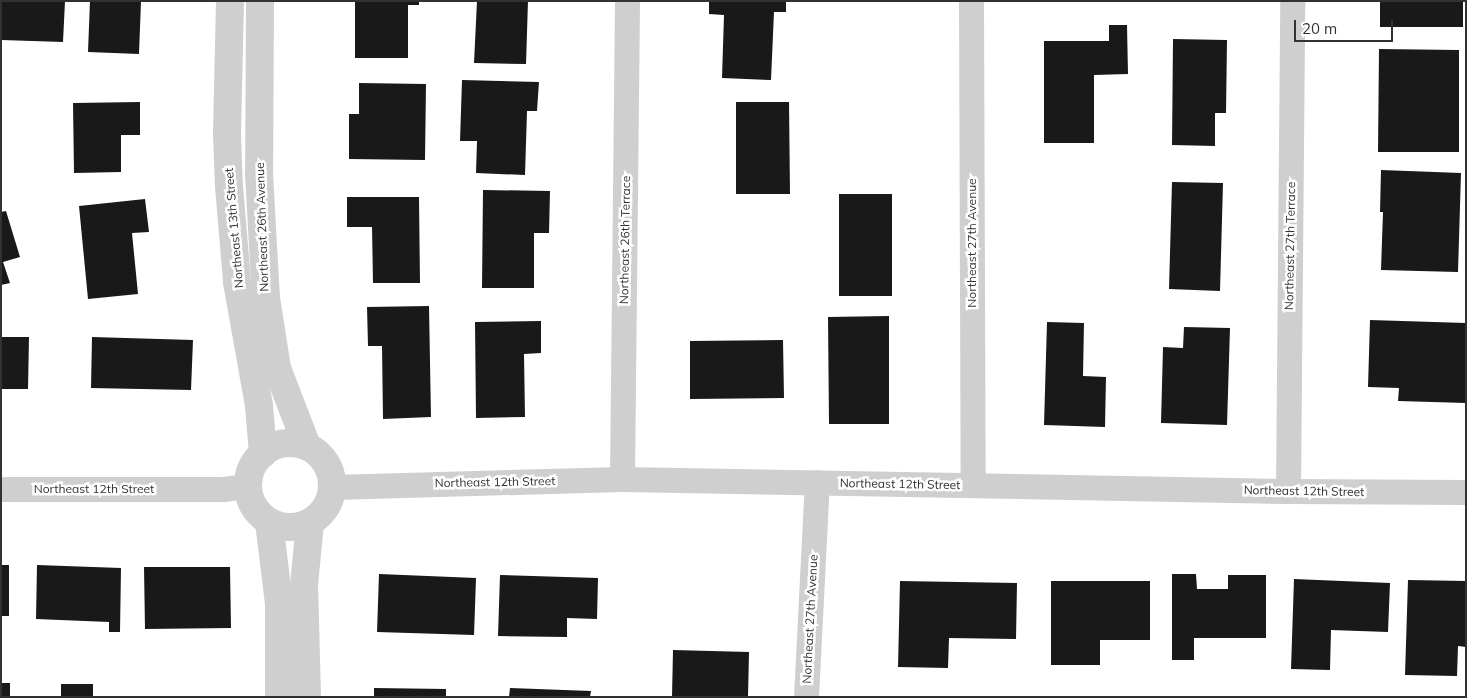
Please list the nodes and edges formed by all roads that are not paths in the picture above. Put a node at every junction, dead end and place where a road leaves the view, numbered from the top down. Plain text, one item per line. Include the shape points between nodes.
1 (230, 1) edge
2 (260, 1) edge
3 (627, 1) edge
4 (971, 1) edge
5 (1292, 1) edge
6 (307, 446) junction
7 (263, 454) junction
8 (622, 479) junction
9 (817, 482) junction
10 (973, 485) junction
11 (248, 486) junction
12 (333, 487) junction
13 (1, 489) edge
14 (1288, 491) junction
15 (1466, 492) edge
16 (270, 522) junction
17 (310, 523) junction
18 (278, 697) edge
19 (307, 697) edge
20 (806, 697) edge

1 - 7 street, Northeast 13th Street via 229,186 237,282 259,406
2 - 6 street, Northeast 26th Avenue via 259,174 266,298 277,368
3 - 8 street, Northeast 26th Terrace
4 - 10 street, Northeast 27th Avenue
5 - 14 street, Northeast 27th Terrace
6 - 7 street via 285,442
6 - 12 street via 325,459 332,472
7 - 11 street via 250,471
8 - 9 street, Northeast 12th Street
8 - 12 street, Northeast 12th Street
9 - 10 street, Northeast 12th Street
9 - 20 street, Northeast 27th Avenue
10 - 14 street, Northeast 12th Street
11 - 13 street, Northeast 12th Street via 223,489
11 - 16 street via 251,502 258,513
12 - 17 street via 330,502
14 - 15 street, Northeast 12th Street
16 - 17 street via 283,527
16 - 18 street via 279,604
17 - 19 street via 304,586

